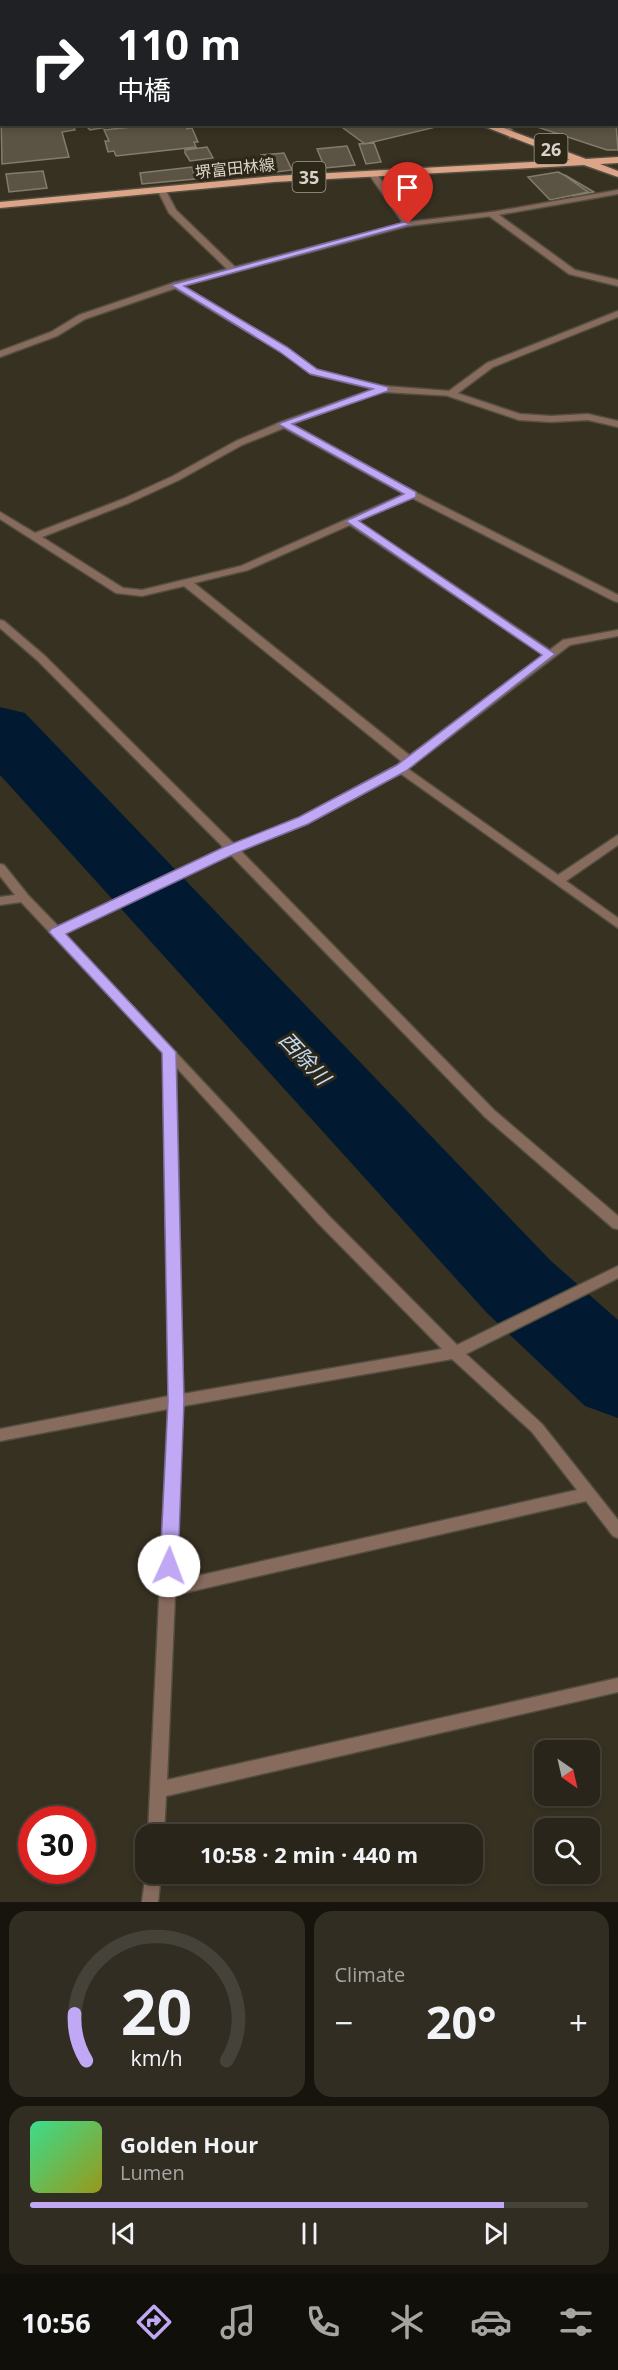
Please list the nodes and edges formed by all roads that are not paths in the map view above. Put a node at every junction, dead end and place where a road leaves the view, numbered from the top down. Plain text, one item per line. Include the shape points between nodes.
1 (488, 126) edge
2 (504, 126) edge
3 (513, 136) junction
4 (618, 160) edge
5 (585, 162) junction
6 (372, 173) junction
7 (618, 174) edge
8 (162, 191) junction
9 (618, 192) edge
10 (0, 205) edge
11 (492, 214) junction
12 (408, 224) junction
13 (233, 270) junction
14 (618, 283) edge
15 (176, 285) junction
16 (618, 314) edge
17 (0, 354) edge
18 (384, 389) junction
19 (451, 394) junction
20 (284, 424) junction
21 (618, 424) edge
22 (412, 494) junction
23 (0, 515) edge
24 (351, 521) junction
25 (36, 536) junction
26 (186, 582) junction
27 (618, 599) edge
28 (0, 623) edge
29 (618, 633) edge
30 (549, 654) junction
31 (406, 765) junction
32 (618, 838) edge
33 (231, 850) junction
34 (0, 868) edge
35 (558, 880) junction
36 (24, 898) junction
37 (0, 901) edge
38 (618, 924) edge
39 (58, 932) junction
40 (169, 1052) junction
41 (618, 1224) edge
42 (618, 1272) edge
43 (455, 1353) junction
44 (176, 1401) junction
45 (0, 1435) edge
46 (589, 1494) junction
47 (618, 1531) edge
48 (168, 1590) junction
49 (618, 1685) edge
50 (159, 1790) junction
51 (157, 1824) edge
52 (152, 1884) edge
53 (150, 1902) edge

1 - 3 main road, 26
2 - 3 street
3 - 5 main road, 26
4 - 5 main road, 堺富田林線 / 35
5 - 6 main road, 堺富田林線 / 35
5 - 7 main road, 26
6 - 8 main road, 堺富田林線 / 35
6 - 12 street
8 - 10 main road, 堺富田林線 / 35
8 - 13 street via 172,211
9 - 11 street
11 - 12 street
11 - 14 street via 572,272
12 - 13 street
13 - 15 street
15 - 17 street via 82,317 54,334
15 - 18 street via 314,372
16 - 19 street via 490,365
18 - 19 street
18 - 20 street
19 - 21 street via 519,417 588,417
20 - 22 street
20 - 25 street via 126,501
22 - 24 street
22 - 27 street
23 - 25 street
24 - 26 street via 244,568
24 - 30 street
25 - 26 street via 120,591 142,593
26 - 31 street
28 - 33 street via 41,658
29 - 30 street via 567,642
30 - 31 street
31 - 33 street via 303,820
31 - 35 street
32 - 35 street
33 - 39 street
33 - 41 street via 490,1114
34 - 36 street
35 - 38 street
36 - 37 street
36 - 39 street
39 - 40 street
40 - 43 street via 324,1220
40 - 44 street
42 - 43 street
43 - 44 street
43 - 46 street via 537,1428
44 - 45 street
44 - 48 street
46 - 47 street
46 - 48 street
48 - 50 street
49 - 50 street
50 - 51 street
52 - 53 street

